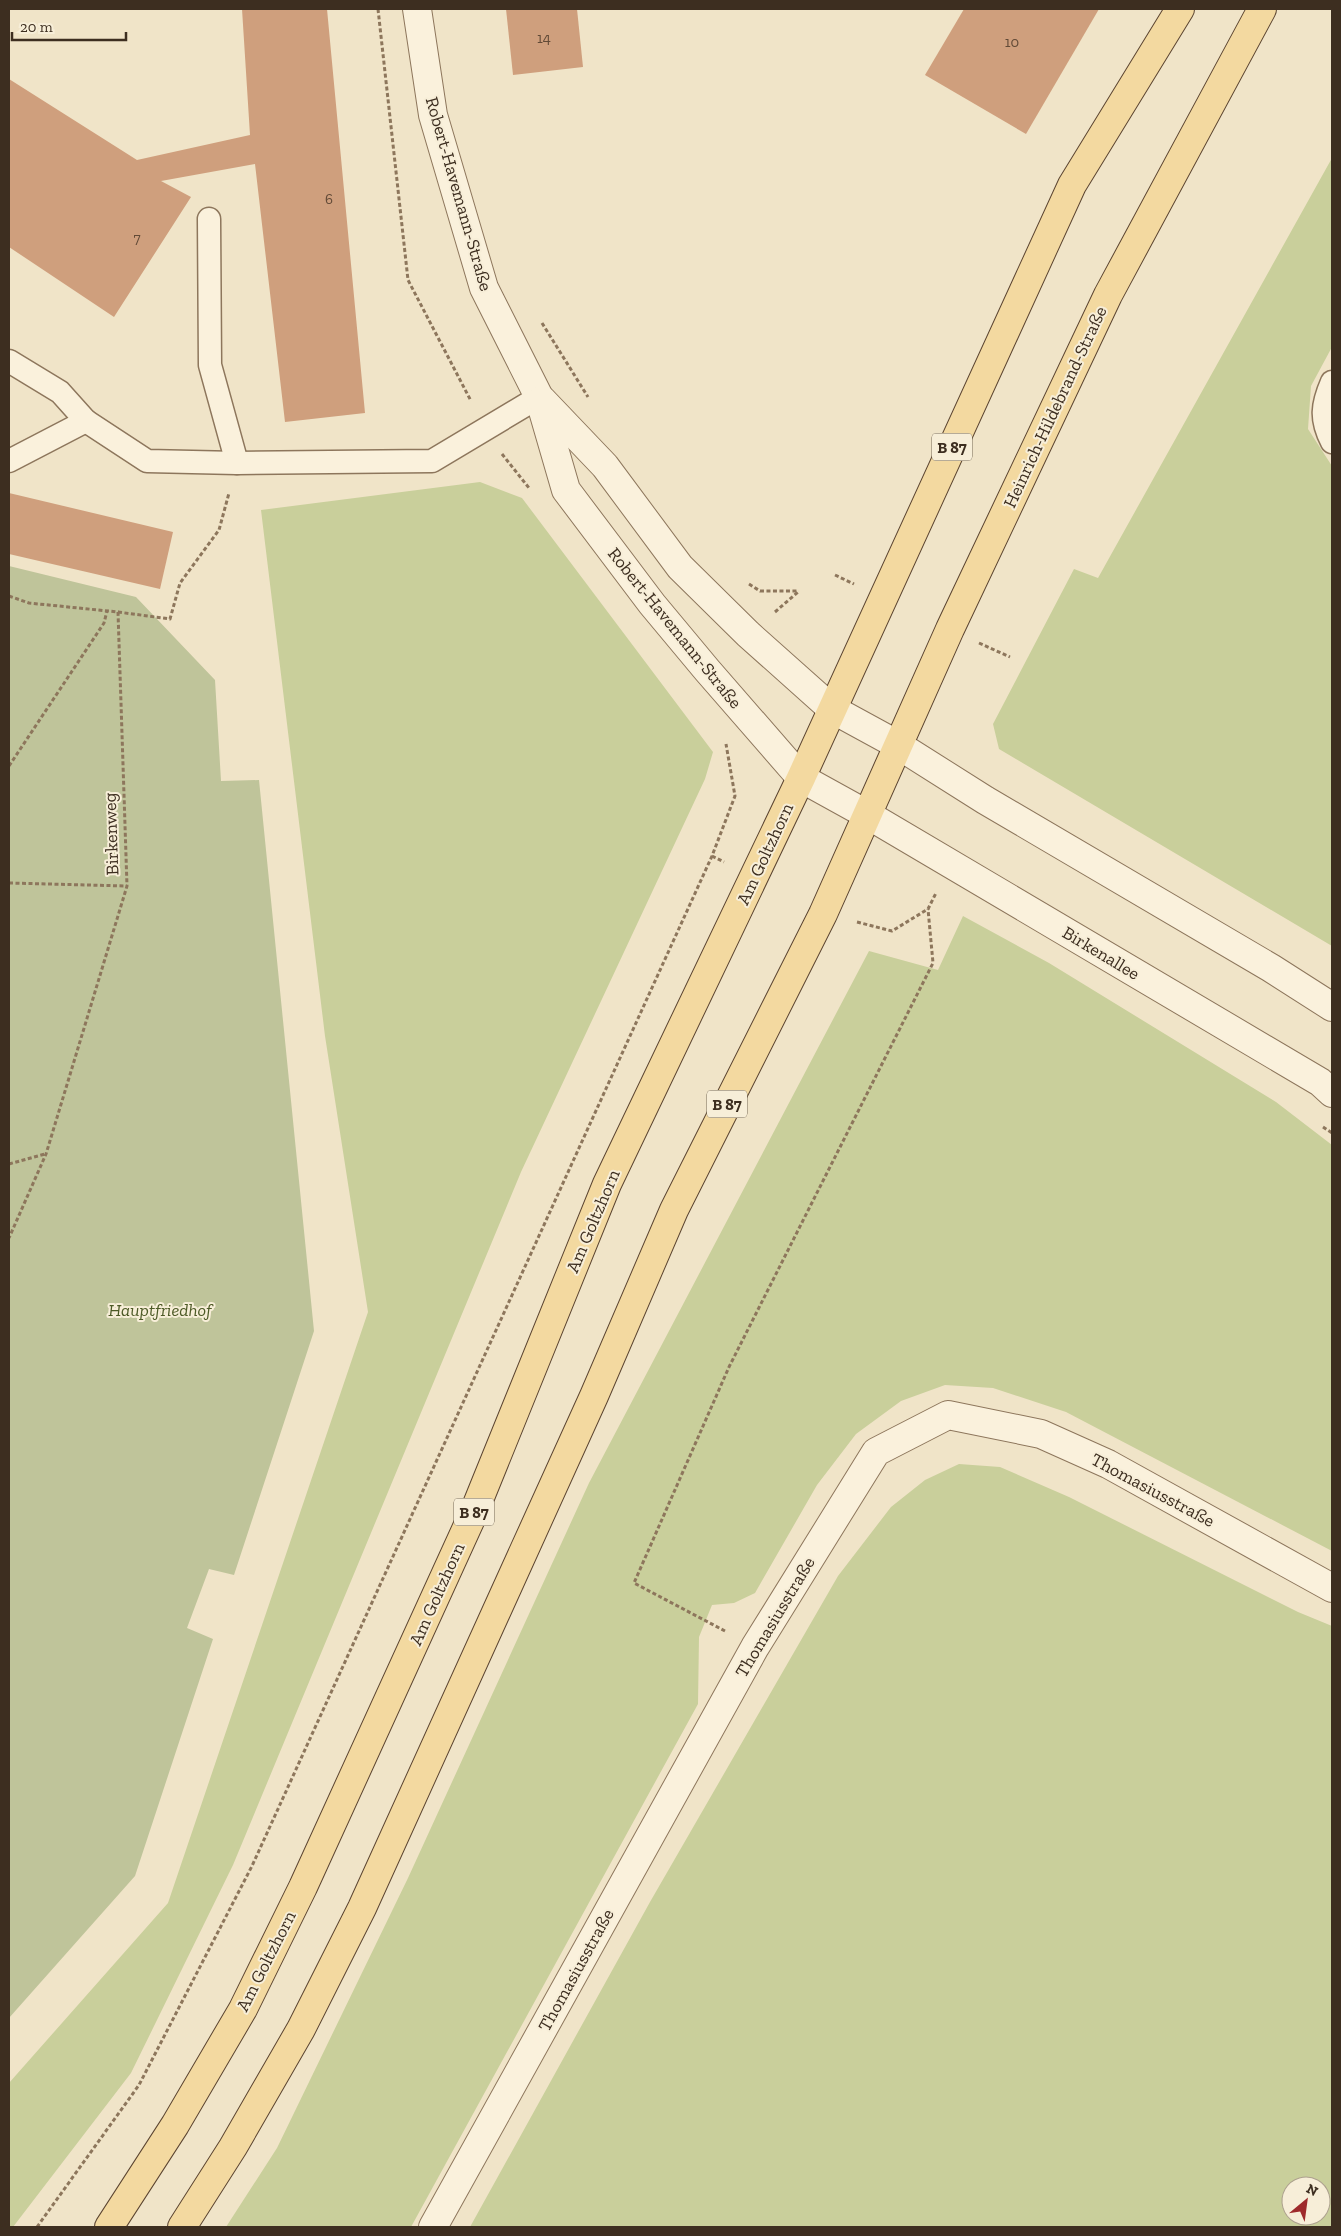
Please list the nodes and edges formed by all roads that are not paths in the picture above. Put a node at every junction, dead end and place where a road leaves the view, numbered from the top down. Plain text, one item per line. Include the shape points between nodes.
1 (418, 9) edge
2 (1180, 9) edge
3 (1262, 9) edge
4 (209, 220) dead end
5 (9, 361) edge
6 (1332, 382) edge
7 (539, 397) junction
8 (86, 421) junction
9 (1332, 442) edge
10 (9, 461) edge
11 (237, 463) junction
12 (832, 709) junction
13 (898, 744) junction
14 (802, 778) junction
15 (868, 815) junction
16 (1332, 1007) edge
17 (1332, 1093) edge
18 (1332, 1588) edge
19 (109, 2227) edge
20 (182, 2227) edge
21 (434, 2227) edge

1 - 7 street, Robert-Havemann-Straße via 433,115 484,288
2 - 12 main road, B 87 via 1072,185
3 - 13 main road, Heinrich-Hildebrand-Straße / B 87 via 1108,295
4 - 11 lane via 210,365
5 - 8 lane via 60,392
6 - 9 lane via 1324,399 1324,426
7 - 11 lane via 432,461
7 - 12 street, Robert-Havemann-Straße via 605,466 680,567 748,634
7 - 14 street, Robert-Havemann-Straße via 566,490 652,604
8 - 10 lane
8 - 11 lane via 147,461
12 - 13 street, Robert-Havemann-Straße
12 - 14 main road, B 87
13 - 15 main road, Heinrich-Hildebrand-Straße / B 87
13 - 16 street via 985,800
14 - 15 street, Robert-Havemann-Straße
14 - 19 main road, Am Goltzhorn / B 87 via 607,1184 474,1512 303,1887 238,2017 176,2126
15 - 17 street, Birkenallee via 1312,1077
15 - 20 main road, B 87 via 674,1210 590,1406 362,1908 301,2029 233,2147
18 - 21 street, Thomasiusstraße via 1108,1464 1041,1434 948,1415 876,1452 755,1647

